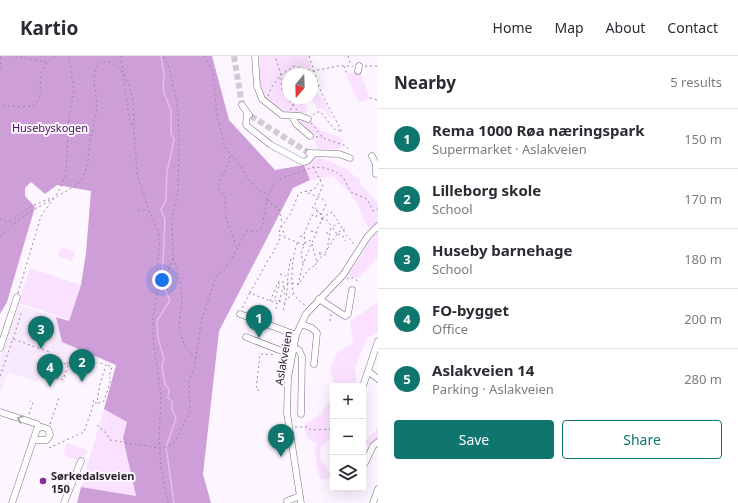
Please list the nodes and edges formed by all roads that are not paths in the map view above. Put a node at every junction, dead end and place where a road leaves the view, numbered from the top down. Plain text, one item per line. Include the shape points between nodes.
1 (255, 56) edge
2 (242, 105) tunnel mouth
3 (292, 116) junction
4 (308, 119) road end
5 (310, 136) road end
6 (372, 156) dead end
7 (350, 158) road end
8 (376, 174) dead end
9 (378, 226) edge
10 (352, 290) dead end
11 (17, 297) road end
12 (319, 299) junction
13 (240, 314) road end
14 (301, 324) junction
15 (296, 335) junction
16 (246, 337) dead end
17 (378, 341) edge
18 (0, 348) edge
19 (293, 348) junction
20 (292, 355) junction
21 (314, 364) dead end
22 (368, 371) junction
23 (378, 378) edge
24 (363, 383) edge
25 (0, 412) edge
26 (301, 414) dead end
27 (39, 427) junction
28 (33, 440) junction
29 (378, 442) edge
30 (81, 461) dead end
31 (366, 461) edge
32 (378, 489) edge
33 (301, 500) edge
34 (287, 501) dead end
35 (13, 502) edge
36 (64, 503) edge
37 (373, 503) edge

1 - 3 street via 258,92 262,99 282,115
2 - 7 street via 249,114 246,125 276,148 303,162 307,161 311,154 334,154
3 - 4 street
3 - 5 street via 296,124
6 - 8 street via 376,164
9 - 12 street, Aslakveien via 368,236 343,275
10 - 12 street via 347,316
11 - 18 street
12 - 14 street, Aslakveien
13 - 15 street
14 - 15 street, Aslakveien
14 - 21 street via 312,328 317,334
15 - 19 street, Aslakveien
16 - 20 street
17 - 22 street
19 - 20 street, Aslakveien
19 - 26 street via 299,350 302,357
20 - 33 street, Aslakveien via 287,413
22 - 23 street
22 - 24 street
27 -> 25 street via 37,424
27 - 28 street
27 - 28 street via 48,429 49,437 44,440
28 - 35 street
29 - 31 street via 373,446
30 - 36 street
32 - 37 street
33 - 34 street, Aslakveien

